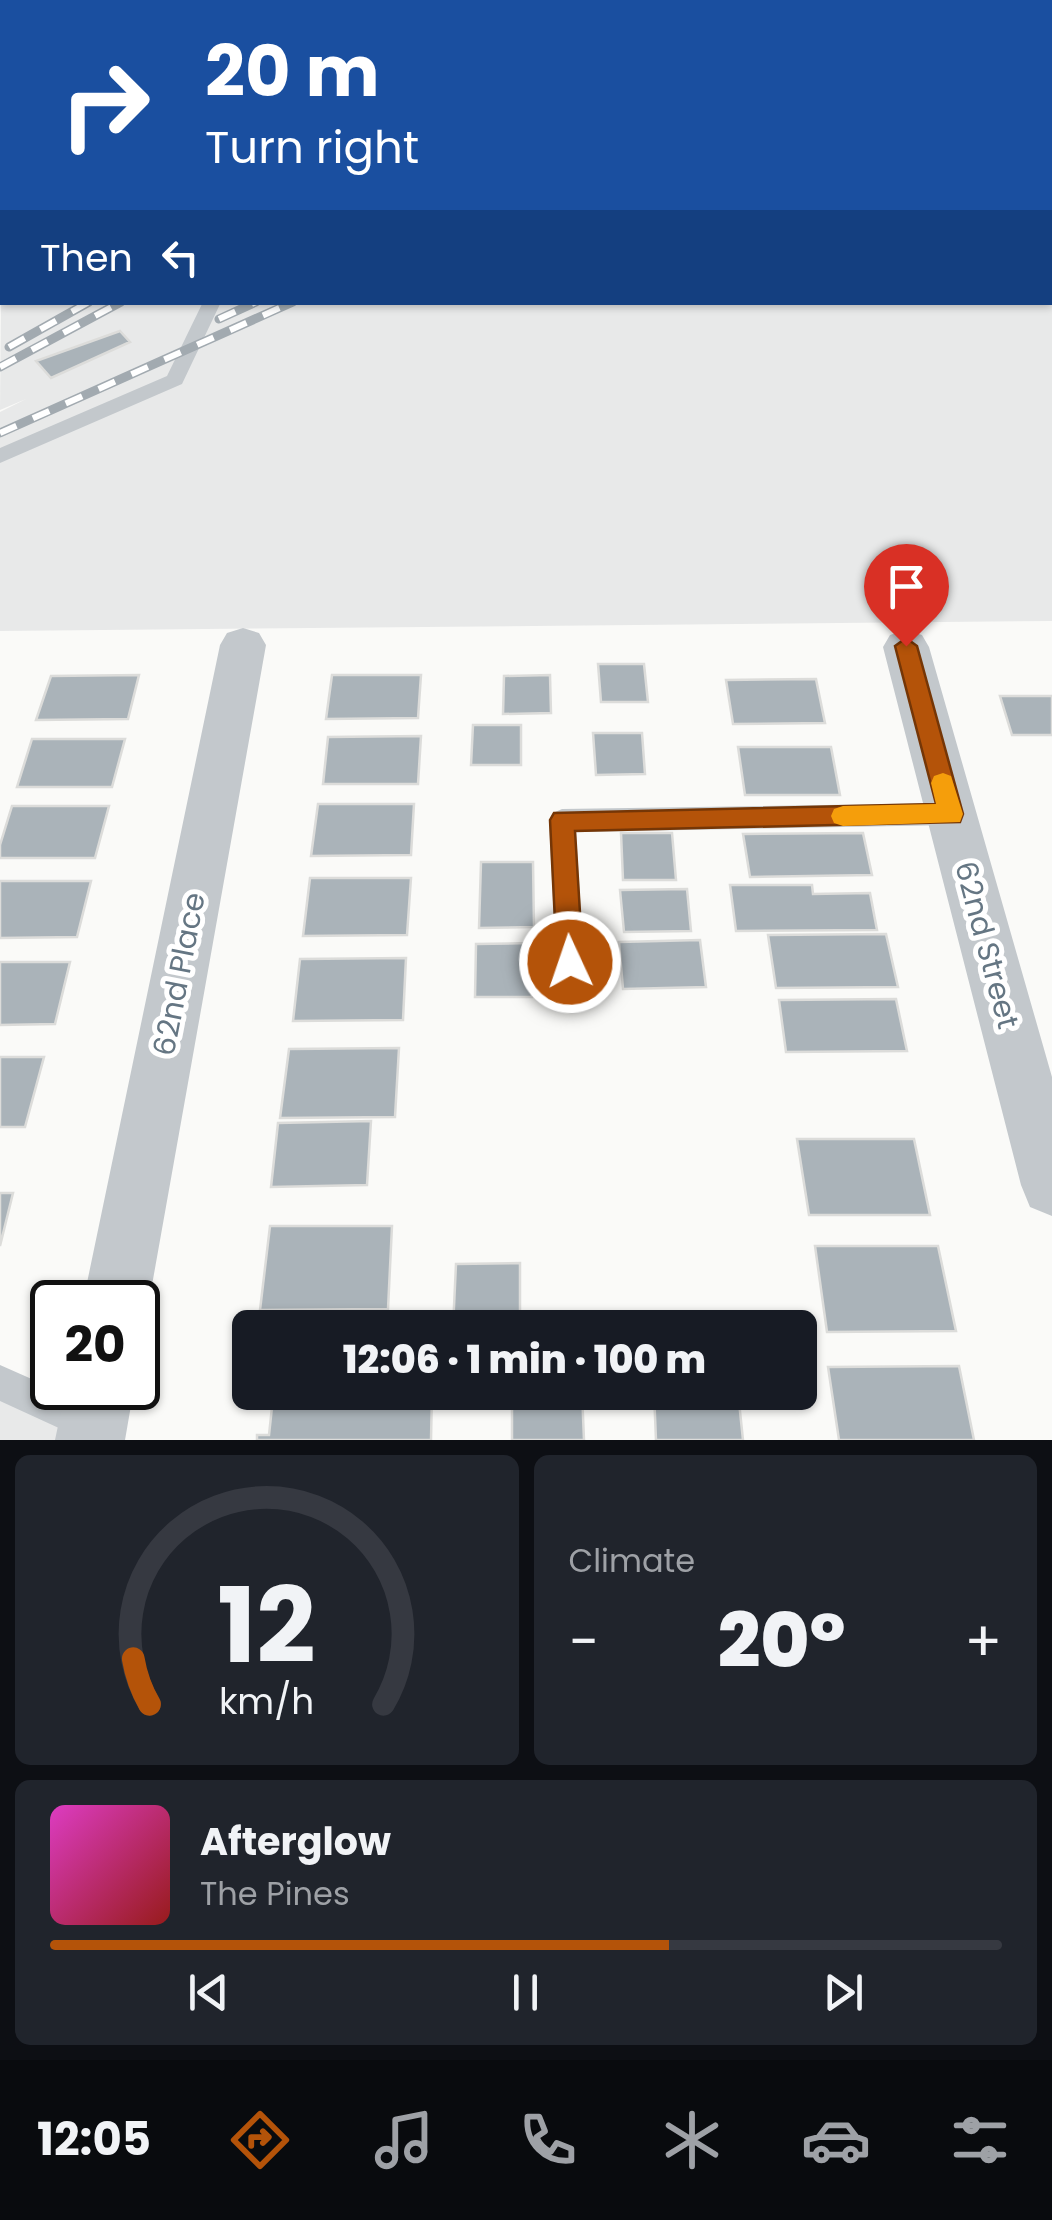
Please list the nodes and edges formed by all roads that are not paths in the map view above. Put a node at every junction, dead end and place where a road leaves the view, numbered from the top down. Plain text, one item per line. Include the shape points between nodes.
1 (211, 305) edge
2 (0, 456) edge
3 (243, 645) dead end
4 (906, 646) dead end
5 (951, 814) junction
6 (570, 962) dead end
7 (1052, 1185) edge
8 (120, 1280) edge
9 (0, 1383) edge
10 (94, 1417) edge

1 - 2 lane via 175,380
3 - 8 street, 62nd Place
4 - 5 street, 62nd Street
5 - 6 lane via 562,820
5 - 7 street, 62nd Street
9 - 10 lane

